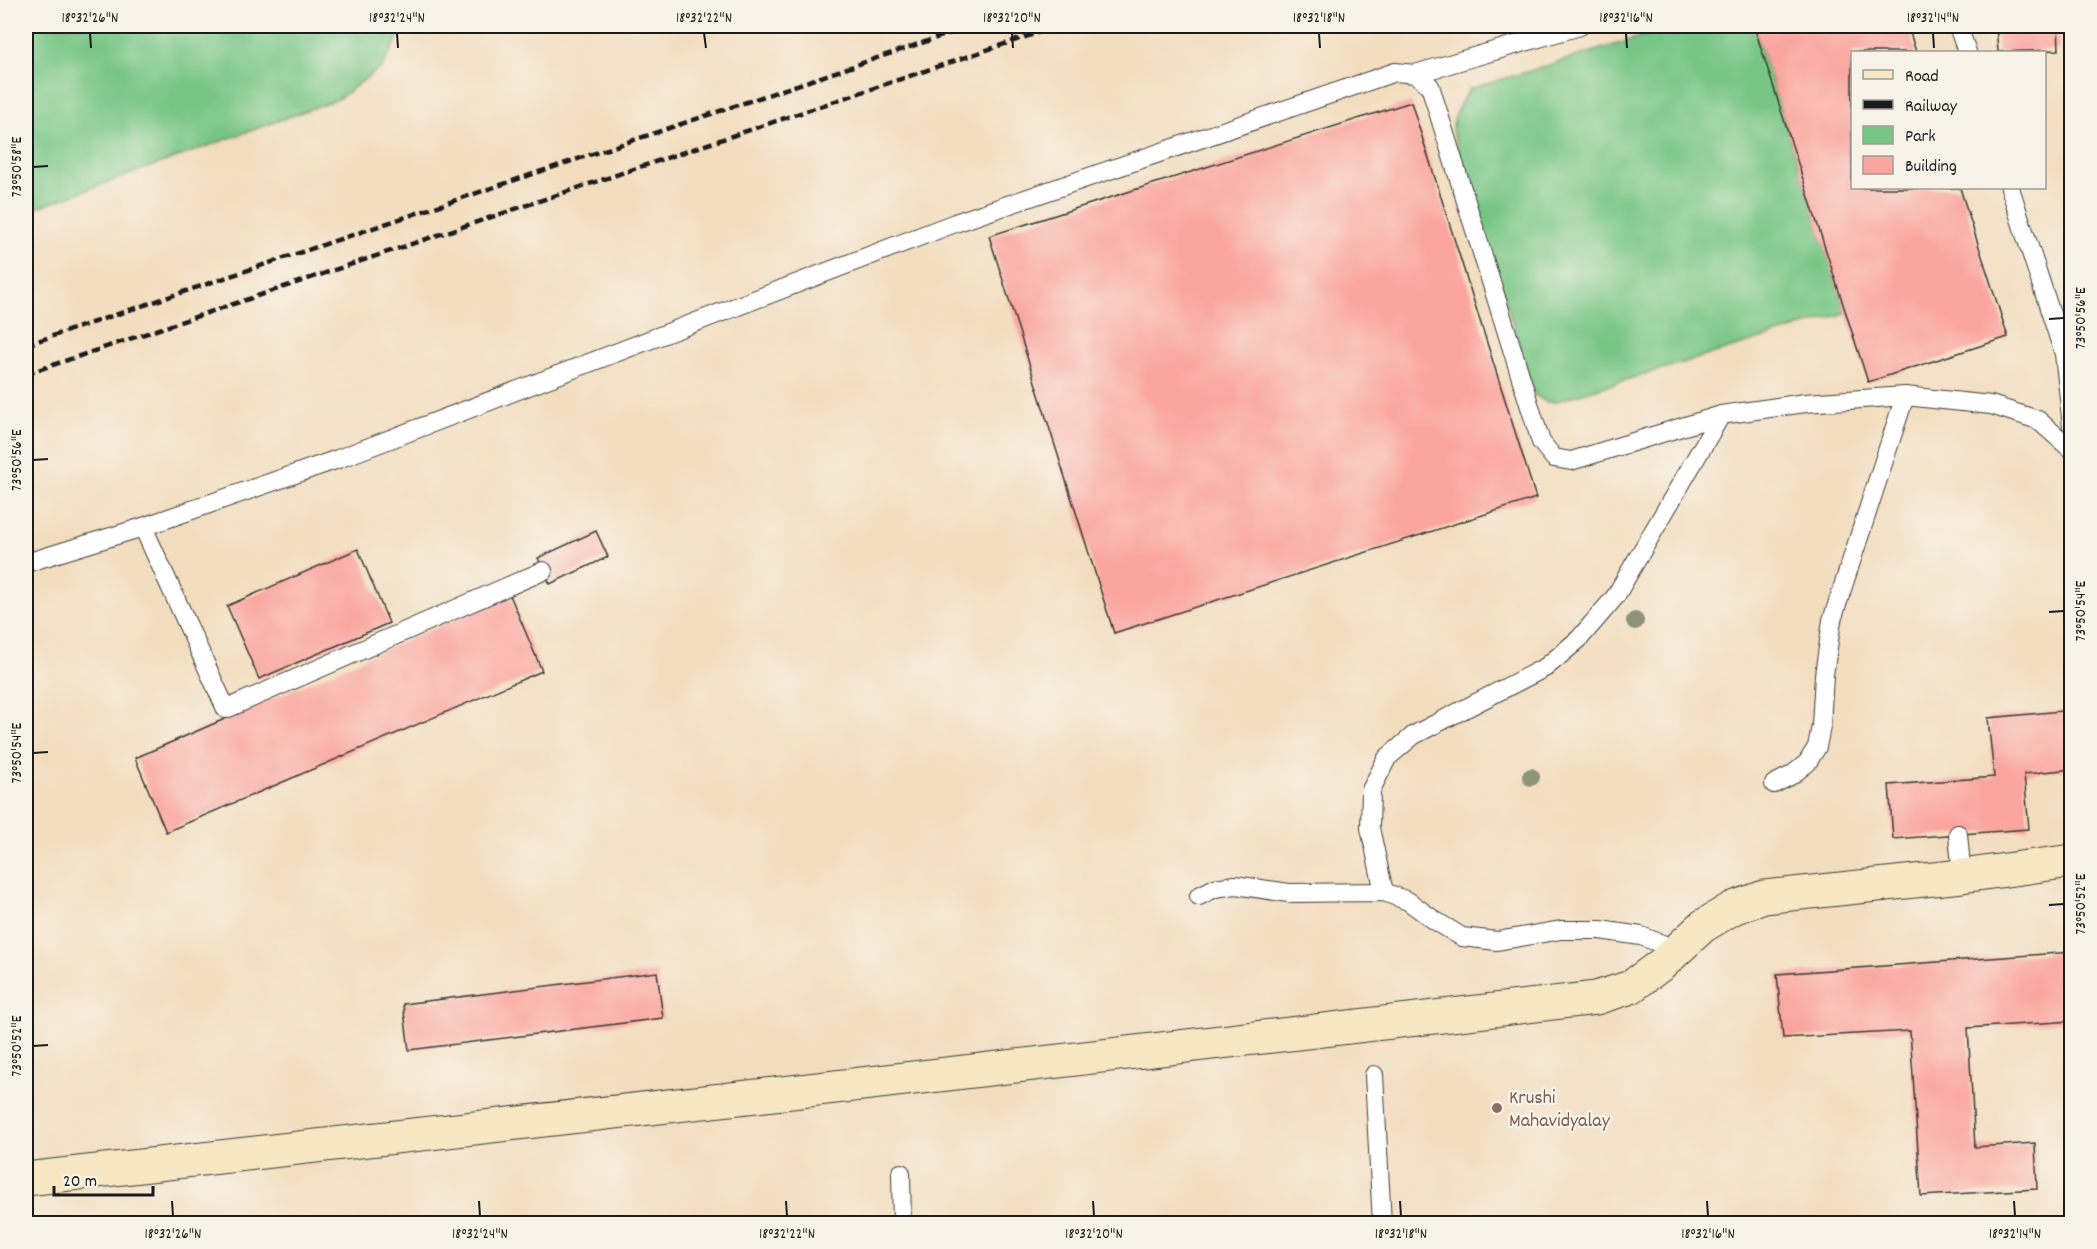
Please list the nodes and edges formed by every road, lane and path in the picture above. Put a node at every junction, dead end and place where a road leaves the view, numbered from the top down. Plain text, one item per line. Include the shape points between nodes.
1 (1580, 26) edge
2 (1958, 26) edge
3 (1967, 51) edge
4 (1414, 74) junction
5 (2010, 189) edge
6 (1905, 396) junction
7 (1721, 415) junction
8 (2072, 426) edge
9 (2072, 450) edge
10 (143, 526) junction
11 (26, 563) edge
12 (543, 571) dead end
13 (1774, 784) dead end
14 (1958, 834) dead end
15 (2072, 861) edge
16 (1962, 876) junction
17 (1384, 892) junction
18 (1199, 896) dead end
19 (1677, 950) junction
20 (1374, 1075) dead end
21 (901, 1173) dead end
22 (26, 1179) edge
23 (902, 1224) edge
24 (1382, 1224) edge

1 - 4 lane
2 - 3 lane
4 - 7 lane via 1430,87 1541,442 1554,458 1571,461
4 - 10 lane via 1395,72 955,222 338,459
5 - 8 lane via 2064,354
6 - 7 lane via 1804,403
6 - 9 lane via 1991,405 2038,420
6 - 13 lane via 1832,620 1818,747 1807,763
7 - 17 lane via 1615,597 1579,639 1546,667 1414,735 1387,758 1370,800 1370,828
10 - 11 lane
10 - 12 lane via 226,710
14 - 16 lane
15 - 16 main road
16 - 19 main road via 1764,897 1733,908 1703,926
17 - 18 lane via 1289,893 1235,885
17 - 19 lane via 1408,901 1462,937 1497,941 1561,930 1600,930 1641,936
19 - 22 main road via 1631,987 1596,998
20 - 24 lane
21 - 23 lane

